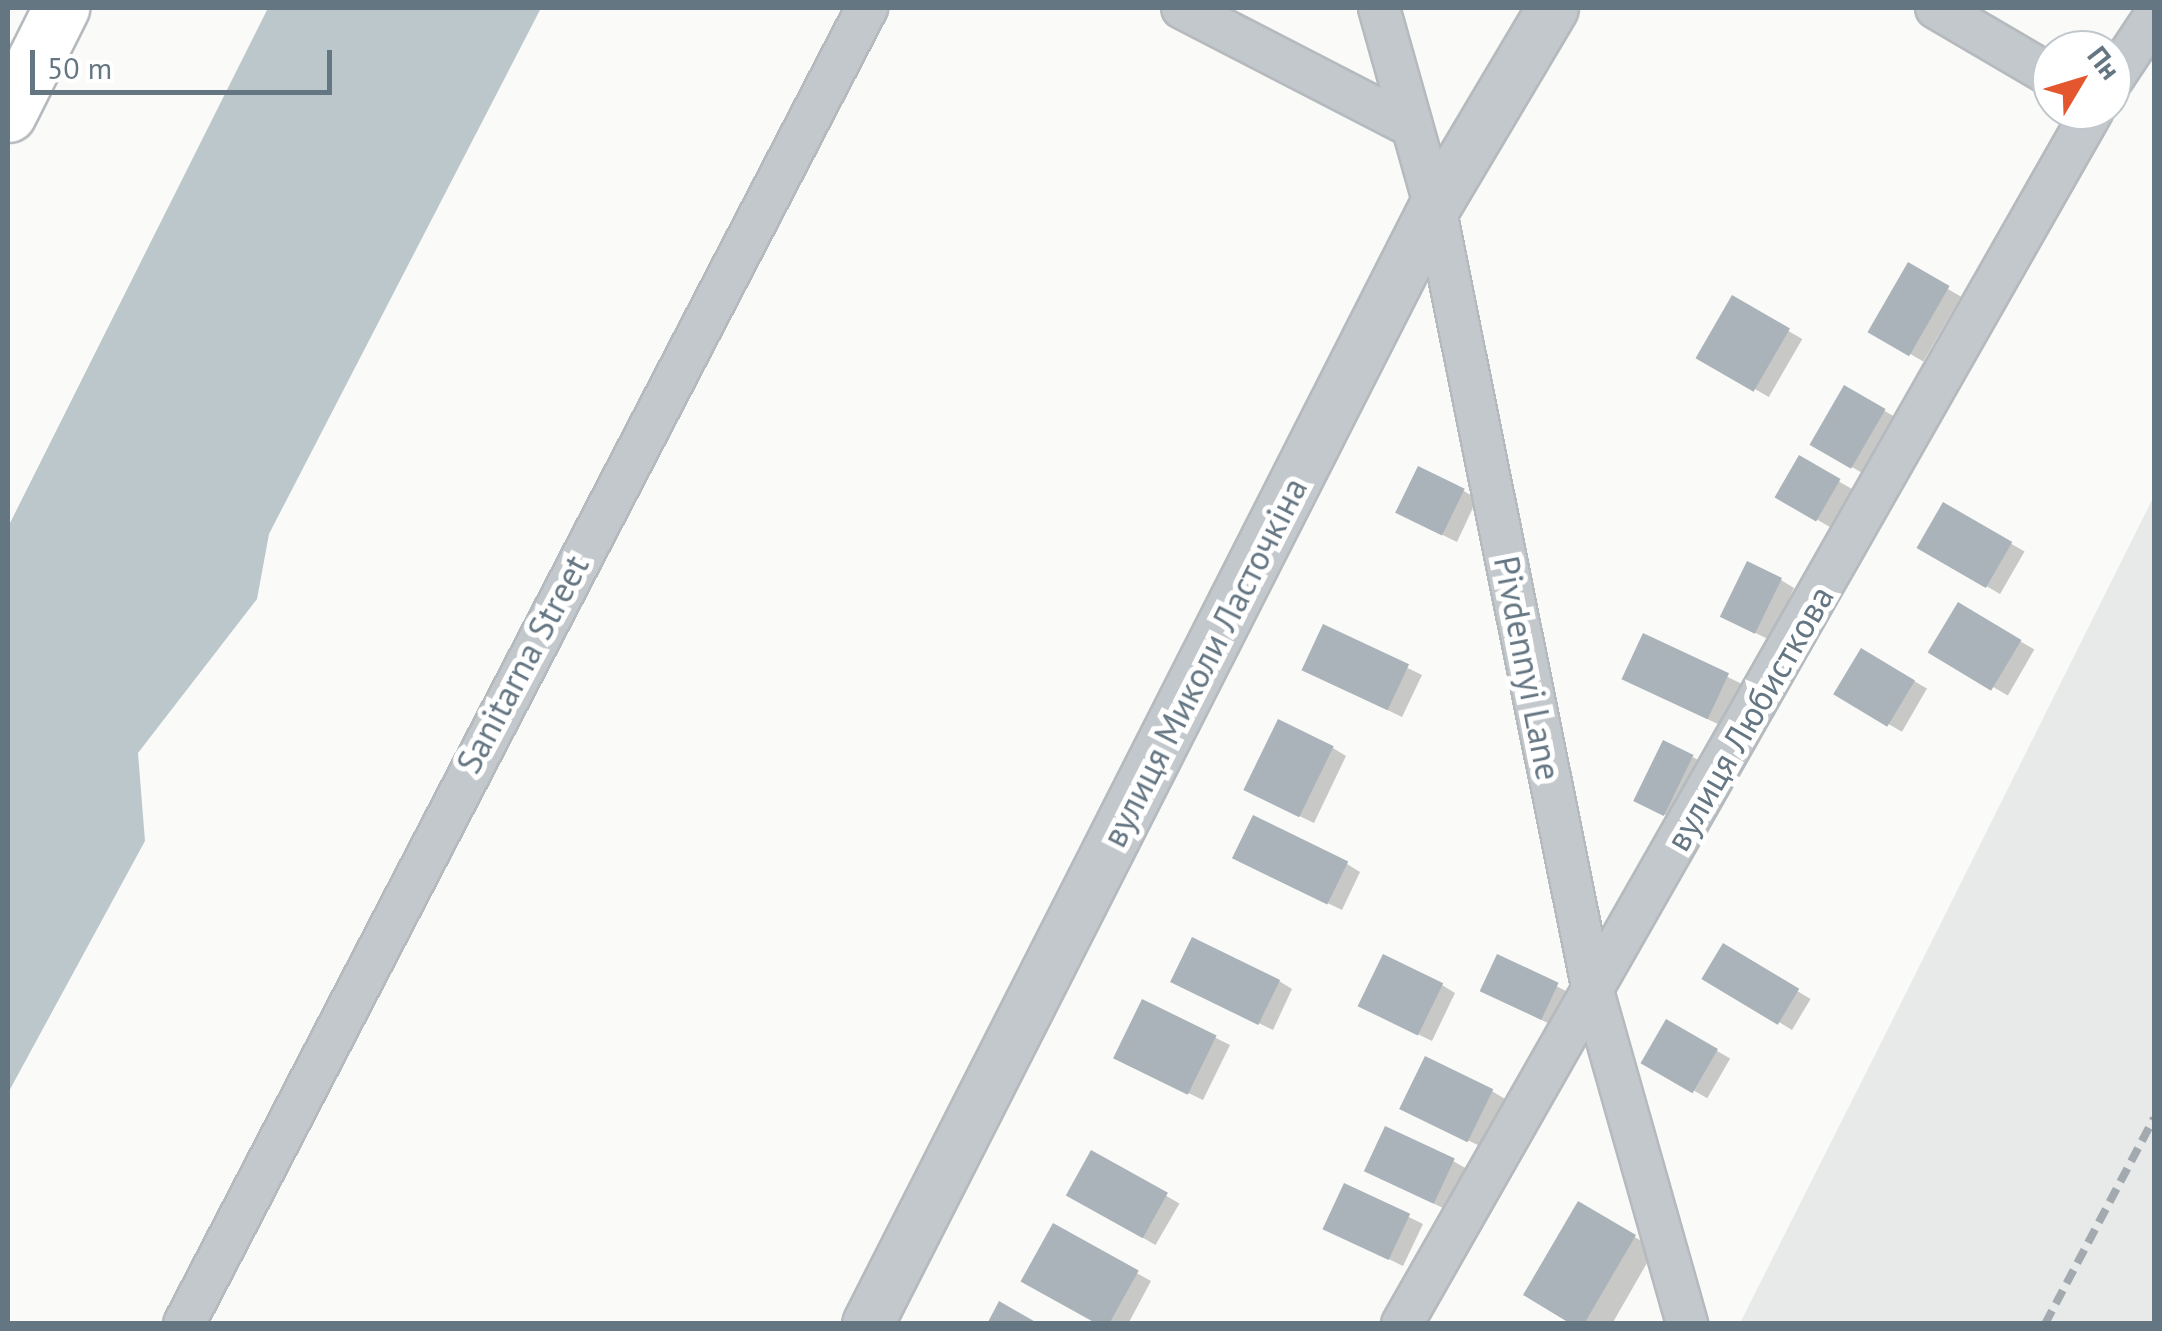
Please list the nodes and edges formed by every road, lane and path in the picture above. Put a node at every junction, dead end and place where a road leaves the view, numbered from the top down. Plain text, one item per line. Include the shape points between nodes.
1 (61, 8) edge
2 (867, 8) edge
3 (1182, 8) edge
4 (1379, 8) edge
5 (1552, 8) edge
6 (1936, 8) edge
7 (2154, 17) edge
8 (2132, 50) edge
9 (2032, 64) edge
10 (8, 114) edge
11 (1408, 124) junction
12 (2082, 130) edge
13 (1435, 206) junction
14 (1592, 991) junction
15 (184, 1324) edge
16 (868, 1324) edge
17 (1402, 1324) edge
18 (1687, 1324) edge

1 - 10 main road
2 - 15 street, Sanitarna Street
3 - 11 street
4 - 11 street, Pivdennyi Lane
5 - 13 street, вулиця Миколи Ласточкіна
6 - 9 street
7 - 8 street
11 - 13 street, Pivdennyi Lane
12 - 14 street, вулиця Любисткова
13 - 14 street, Pivdennyi Lane
13 - 16 street, вулиця Миколи Ласточкіна
14 - 17 street, вулиця Любисткова
14 - 18 street, Pivdennyi Lane

